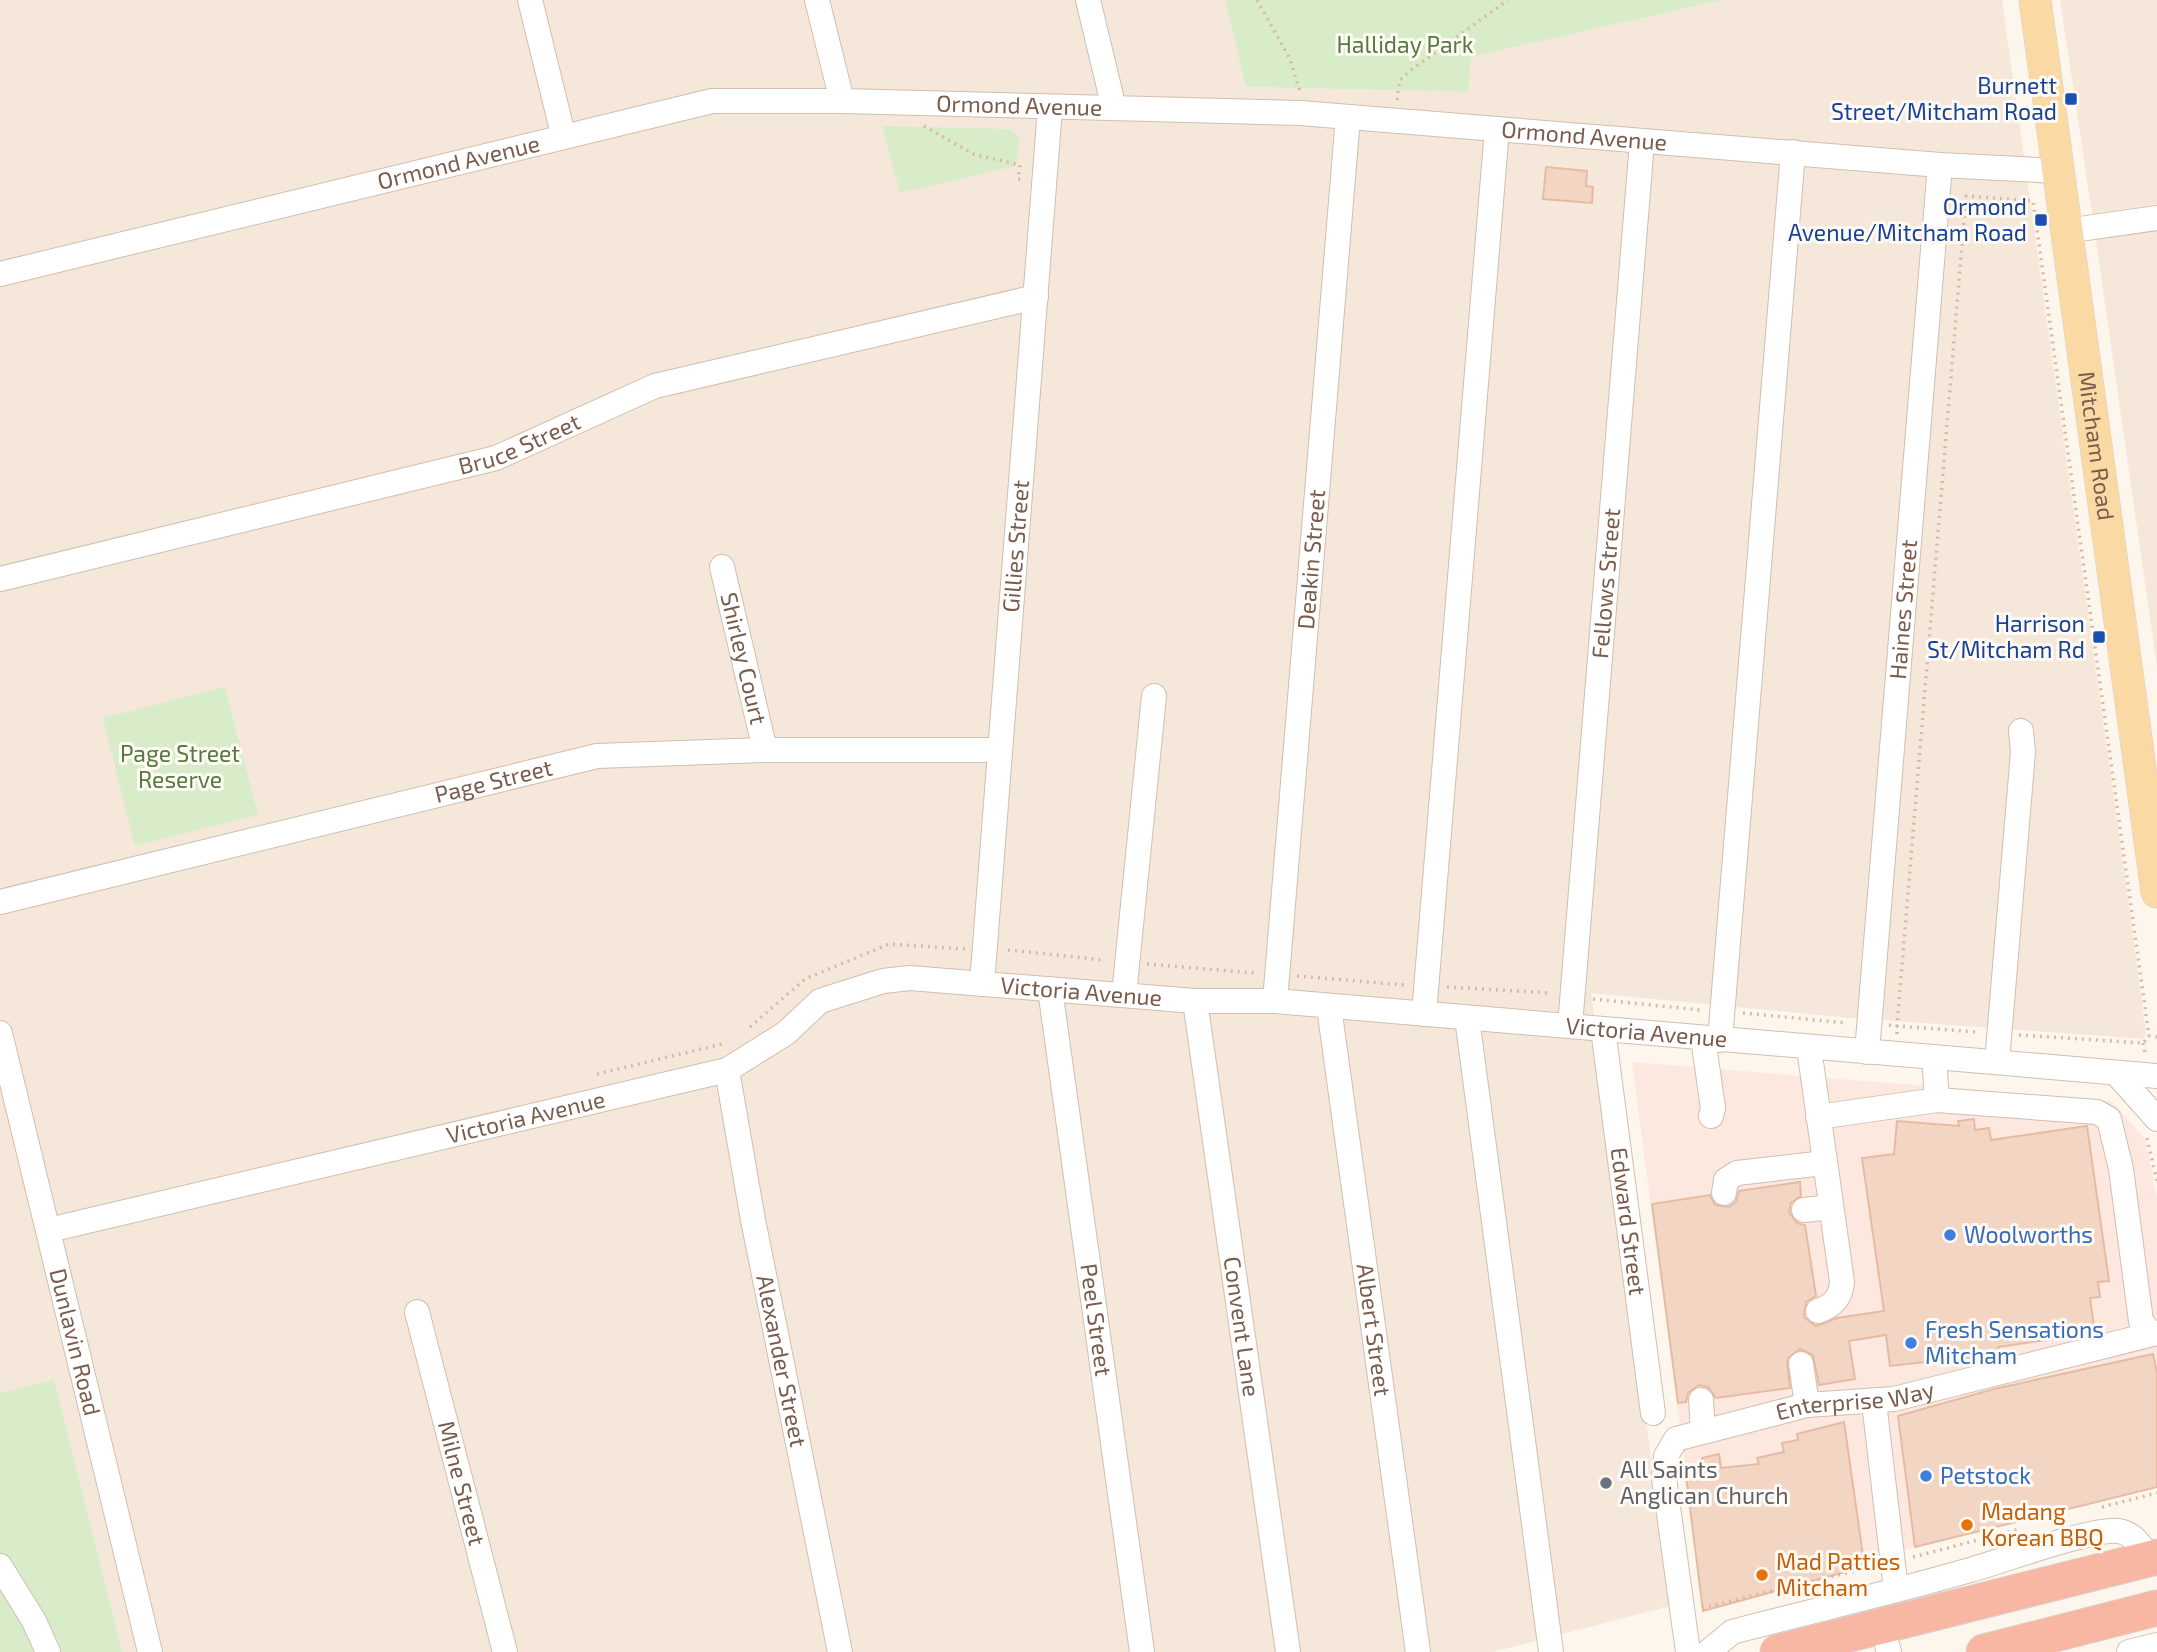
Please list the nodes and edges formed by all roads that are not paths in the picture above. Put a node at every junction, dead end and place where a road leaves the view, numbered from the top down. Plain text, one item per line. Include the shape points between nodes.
1 (530, 0) edge
2 (817, 0) edge
3 (1088, 0) edge
4 (2035, 0) edge
5 (842, 101) junction
6 (1051, 108) junction
7 (1114, 108) junction
8 (1348, 117) junction
9 (1497, 129) junction
10 (564, 134) junction
11 (1642, 142) junction
12 (1793, 152) junction
13 (1940, 165) junction
14 (2057, 171) junction
15 (2157, 218) edge
16 (2067, 231) junction
17 (0, 274) edge
18 (1036, 297) junction
19 (722, 567) dead end
20 (0, 579) edge
21 (1154, 696) dead end
22 (2021, 731) dead end
23 (765, 750) junction
24 (999, 750) junction
25 (2153, 837) edge
26 (2157, 892) edge
27 (0, 902) edge
28 (982, 984) junction
29 (1050, 989) junction
30 (1124, 995) junction
31 (1195, 1001) junction
32 (1275, 1001) junction
33 (1329, 1006) junction
34 (1424, 1014) junction
35 (1467, 1018) junction
36 (1570, 1026) junction
37 (1603, 1029) junction
38 (1712, 1039) junction
39 (1, 1043) edge
40 (1809, 1048) junction
41 (1867, 1052) junction
42 (1934, 1057) junction
43 (1997, 1062) junction
44 (727, 1070) junction
45 (2116, 1073) junction
46 (2157, 1076) edge
47 (1937, 1100) junction
48 (1711, 1116) dead end
49 (1818, 1117) junction
50 (2152, 1127) edge
51 (1824, 1163) junction
52 (1724, 1193) dead end
53 (1831, 1207) junction
54 (1804, 1210) dead end
55 (49, 1230) junction
56 (1818, 1311) dead end
57 (417, 1312) dead end
58 (2154, 1333) edge
59 (1801, 1364) dead end
60 (1701, 1400) dead end
61 (1874, 1402) junction
62 (1807, 1405) junction
63 (1653, 1413) dead end
64 (1703, 1430) junction
65 (2155, 1554) edge
66 (0, 1566) edge
67 (1967, 1571) junction
68 (1896, 1590) junction
69 (2025, 1591) junction
70 (2157, 1608) edge
71 (1885, 1639) edge
72 (2157, 1645) edge
73 (48, 1652) edge
74 (150, 1652) edge
75 (505, 1652) edge
76 (840, 1652) edge
77 (1142, 1652) edge
78 (1288, 1652) edge
79 (1419, 1652) edge
80 (1550, 1652) edge
81 (1688, 1652) edge
82 (1708, 1652) edge
83 (1778, 1652) edge
84 (1984, 1652) edge
85 (2129, 1652) edge

1 - 10 street
2 - 5 street
3 - 7 street
4 - 14 main road, Mitcham Road
5 - 6 street, Ormond Avenue
5 - 10 street, Ormond Avenue via 712,101
6 - 7 street, Ormond Avenue
6 - 18 street, Gillies Street
7 - 8 street, Ormond Avenue
8 - 9 street, Ormond Avenue
8 - 32 street, Deakin Street
9 - 11 street, Ormond Avenue
9 - 34 street
10 - 17 street, Ormond Avenue
11 - 12 street, Ormond Avenue
11 - 36 street, Fellows Street
12 - 13 street, Ormond Avenue
12 - 38 street
13 - 14 street, Ormond Avenue
13 - 41 street, Haines Street
14 - 16 main road, Mitcham Road
15 - 16 street
16 - 25 main road, Mitcham Road
18 - 20 street, Bruce Street via 654,386 496,458
18 - 24 street, Gillies Street
19 - 23 street, Shirley Court
21 - 30 street
22 - 43 street via 2023,752
23 - 24 street, Page Street
23 - 27 street, Page Street via 597,756
24 - 28 street, Gillies Street
25 - 26 main road, Mitcham Road
28 - 29 street, Victoria Avenue
28 - 44 street, Victoria Avenue via 910,978 883,981 820,1001 786,1033
29 - 30 street, Victoria Avenue
29 - 77 street, Peel Street
30 - 31 street, Victoria Avenue
31 - 32 street, Victoria Avenue
31 - 78 street, Convent Lane
32 - 33 street, Victoria Avenue
33 - 34 street, Victoria Avenue
33 - 79 street, Albert Street
34 - 35 street, Victoria Avenue
35 - 36 street, Victoria Avenue
35 - 80 street
36 - 37 street, Victoria Avenue
37 - 38 street, Victoria Avenue
37 - 63 street, Edward Street
38 - 40 street, Victoria Avenue
38 - 48 street
39 - 55 street, Dunlavin Road
40 - 41 street, Victoria Avenue
40 - 49 street
41 - 42 street, Victoria Avenue
42 - 43 street, Victoria Avenue
42 - 47 street
43 - 45 street, Victoria Avenue
44 - 55 street, Victoria Avenue
44 - 76 street, Alexander Street
45 - 46 street, Victoria Avenue
45 - 50 street
47 - 49 street
47 - 58 street via 2097,1112 2109,1119 2121,1169 2141,1321
49 - 51 street
51 - 52 street via 1737,1173 1726,1181
51 - 53 street
53 - 54 street
53 - 56 street via 1841,1292
55 - 74 street, Dunlavin Road
57 - 75 street, Milne Street
58 - 61 street, Enterprise Way
59 - 62 street
60 - 64 street
61 - 62 street, Enterprise Way
61 - 68 street
62 - 64 street, Enterprise Way
64 - 81 street, Enterprise Way via 1676,1439 1666,1456 1664,1478
65 - 67 street via 2136,1538 2118,1531 2089,1535
65 - 69 highway
66 - 73 street
67 - 68 street
67 - 69 street
68 - 82 street via 1732,1632
69 - 71 highway
70 - 84 highway
71 - 83 highway
72 - 85 street

